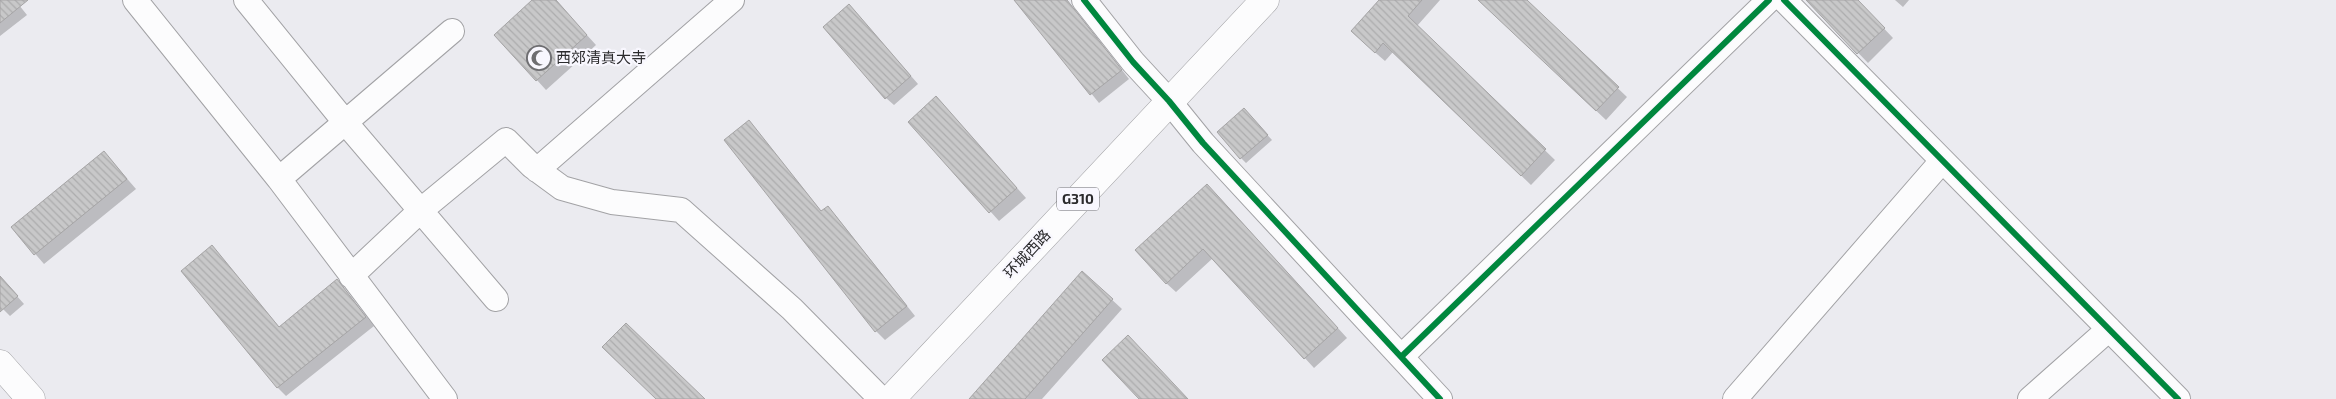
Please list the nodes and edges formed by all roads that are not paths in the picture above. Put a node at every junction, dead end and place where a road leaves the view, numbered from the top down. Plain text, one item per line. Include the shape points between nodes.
1 (135, 0) edge
2 (246, 0) edge
3 (732, 0) edge
4 (1084, 0) edge
5 (1265, 0) edge
6 (1769, 0) edge
7 (1784, 0) edge
8 (452, 31) dead end
9 (1169, 101) junction
10 (345, 122) junction
11 (1942, 161) junction
12 (537, 170) junction
13 (279, 179) junction
14 (420, 211) junction
15 (351, 276) junction
16 (496, 300) dead end
17 (2109, 329) junction
18 (1401, 357) junction
19 (0, 364) edge
20 (31, 399) edge
21 (445, 399) edge
22 (881, 399) edge
23 (891, 399) edge
24 (1440, 399) edge
25 (1735, 399) edge
26 (2030, 399) edge
27 (2178, 399) edge

1 - 13 street
2 - 10 street
3 - 12 street
4 - 9 street
5 - 9 main road, 环城西路 / G310
6 - 18 street
7 - 11 street
8 - 10 street
9 - 18 street via 1203,143
9 - 23 main road, 环城西路 / G310
10 - 13 street
10 - 14 street
11 - 17 street
11 - 25 street
12 - 14 street via 506,140
12 - 22 street via 562,188 578,193 612,202 681,210 792,309
13 - 15 street
14 - 15 street
14 - 16 street
15 - 21 street
17 - 26 street
17 - 27 street
18 - 24 street
19 - 20 main road

